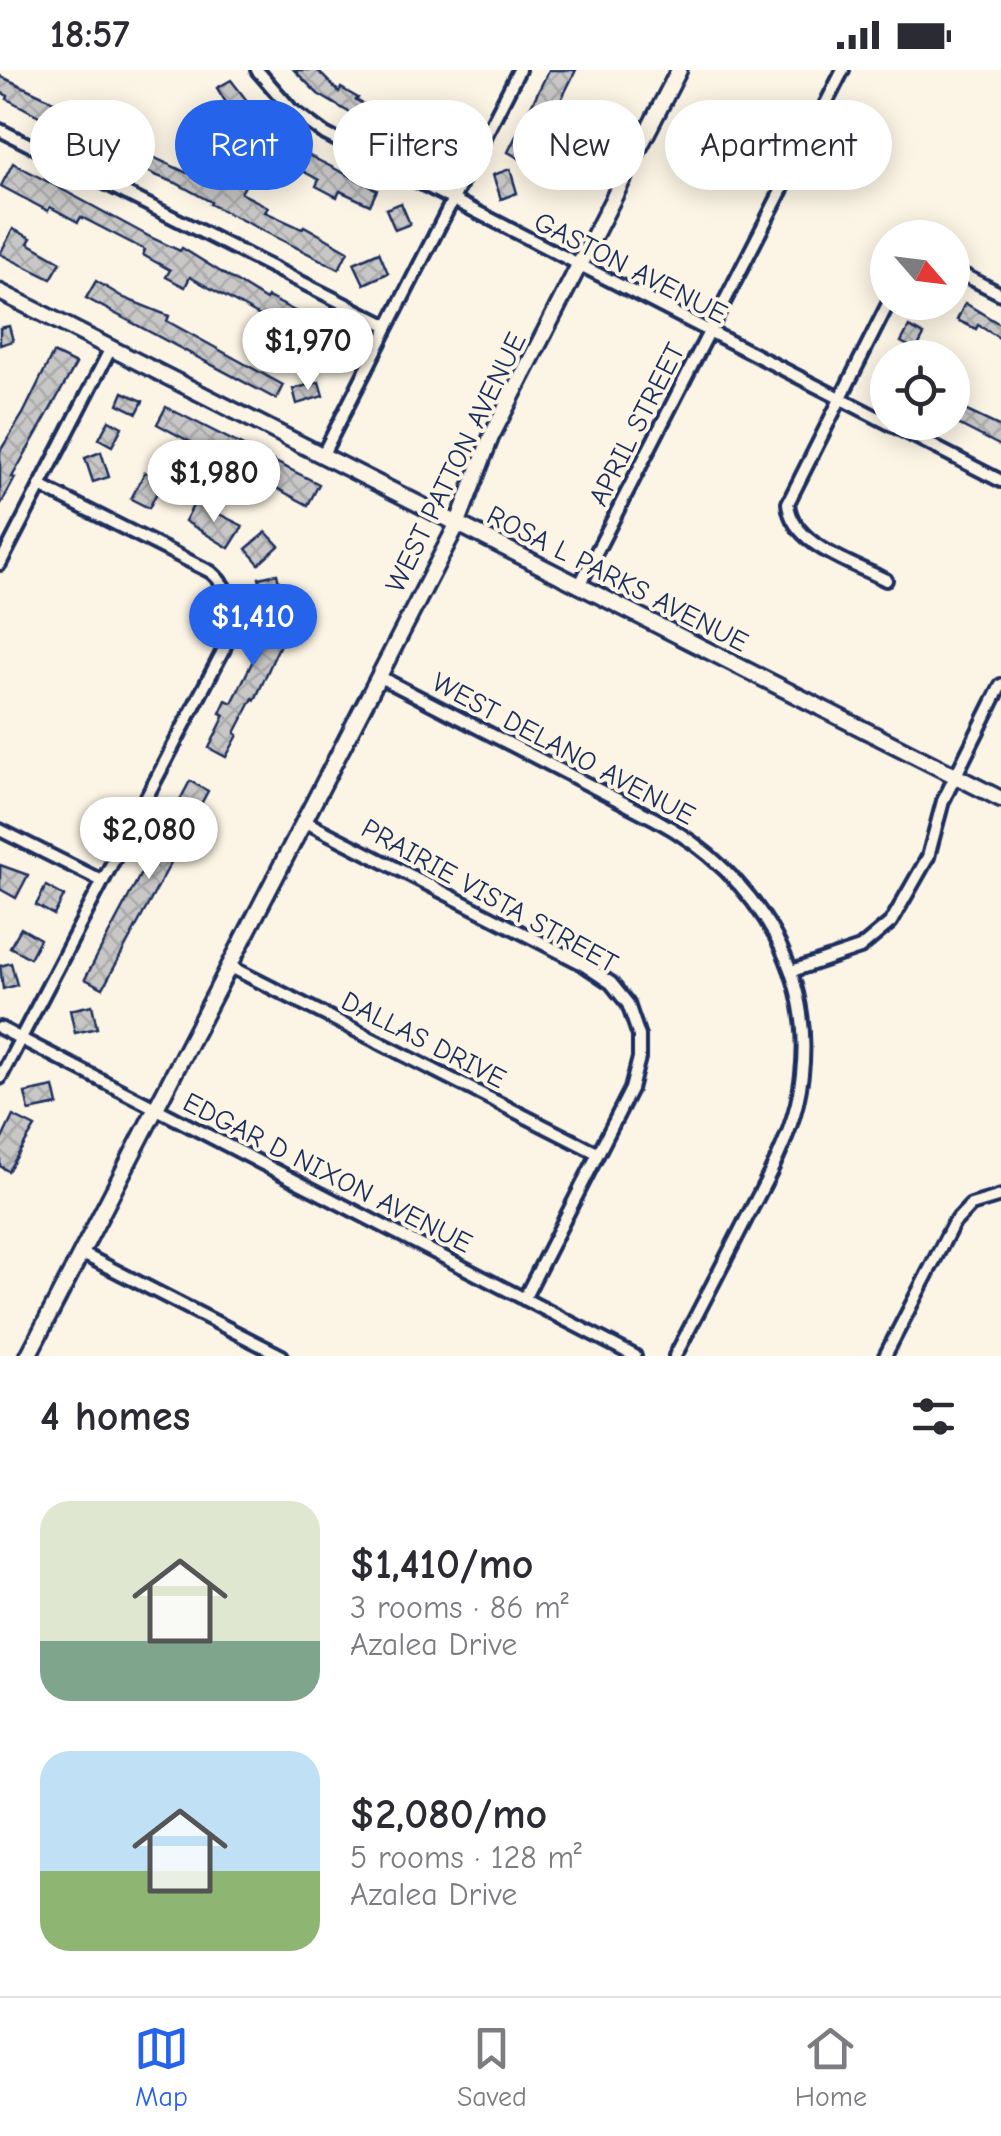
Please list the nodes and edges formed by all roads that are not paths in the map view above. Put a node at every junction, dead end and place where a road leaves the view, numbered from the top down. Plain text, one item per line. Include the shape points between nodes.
1 (257, 70) edge
2 (519, 70) edge
3 (680, 70) edge
4 (843, 70) edge
5 (0, 130) edge
6 (452, 200) junction
7 (578, 266) junction
8 (970, 278) edge
9 (0, 292) edge
10 (1001, 294) edge
11 (880, 320) edge
12 (388, 326) junction
13 (708, 332) junction
14 (110, 348) junction
15 (840, 399) junction
16 (322, 456) junction
17 (1001, 480) edge
18 (40, 486) junction
19 (457, 524) junction
20 (0, 564) edge
21 (886, 580) dead end
22 (579, 586) junction
23 (378, 676) junction
24 (1001, 684) edge
25 (955, 776) junction
26 (1001, 800) edge
27 (304, 820) junction
28 (0, 830) edge
29 (102, 881) junction
30 (229, 966) junction
31 (792, 970) junction
32 (0, 1028) edge
33 (20, 1038) junction
34 (0, 1078) edge
35 (156, 1108) junction
36 (597, 1153) junction
37 (1001, 1196) edge
38 (81, 1253) junction
39 (524, 1299) junction
40 (28, 1356) edge
41 (282, 1356) edge
42 (635, 1356) edge
43 (675, 1356) edge
44 (885, 1356) edge

1 - 6 street, GASTON AVENUE via 306,122
2 - 6 street
3 - 7 street, WEST PATTON AVENUE
4 - 13 street, APRIL STREET
5 - 12 street
6 - 7 street, GASTON AVENUE
6 - 12 street
7 - 13 street, GASTON AVENUE
7 - 19 street, WEST PATTON AVENUE via 491,438
8 - 10 street
9 - 14 street, ROSA L PARKS AVENUE
11 - 15 street
12 - 16 street
13 - 15 street, GASTON AVENUE
13 - 22 street, APRIL STREET
14 - 16 street, ROSA L PARKS AVENUE
14 - 18 street
15 - 17 street, GASTON AVENUE
15 - 21 street via 790,494 789,513 806,539
16 - 19 street, ROSA L PARKS AVENUE
18 - 20 street
18 - 29 street via 211,572 233,604 224,649
19 - 22 street, ROSA L PARKS AVENUE
19 - 23 street, WEST PATTON AVENUE
22 - 25 street, ROSA L PARKS AVENUE
23 - 27 street, WEST PATTON AVENUE
23 - 31 street, WEST DELANO AVENUE via 698,844 752,898
24 - 25 street
25 - 26 street, ROSA L PARKS AVENUE
25 - 31 street via 928,857 892,922 860,948
27 - 30 street, WEST PATTON AVENUE
27 - 36 street, PRAIRIE VISTA STREET via 611,983 632,1013 639,1058
28 - 29 street
29 - 33 street
30 - 35 street, WEST PATTON AVENUE
30 - 36 street, DALLAS DRIVE
31 - 43 street, WEST DELANO AVENUE via 802,1053 792,1122
32 - 33 street, EDGAR D NIXON AVENUE
33 - 34 street
33 - 35 street, EDGAR D NIXON AVENUE
35 - 38 street, WEST PATTON AVENUE
35 - 39 street, EDGAR D NIXON AVENUE
36 - 39 street, PRAIRIE VISTA STREET
37 - 44 street via 971,1205 953,1224
38 - 40 street, WEST PATTON AVENUE
38 - 41 street
39 - 42 street, EDGAR D NIXON AVENUE

